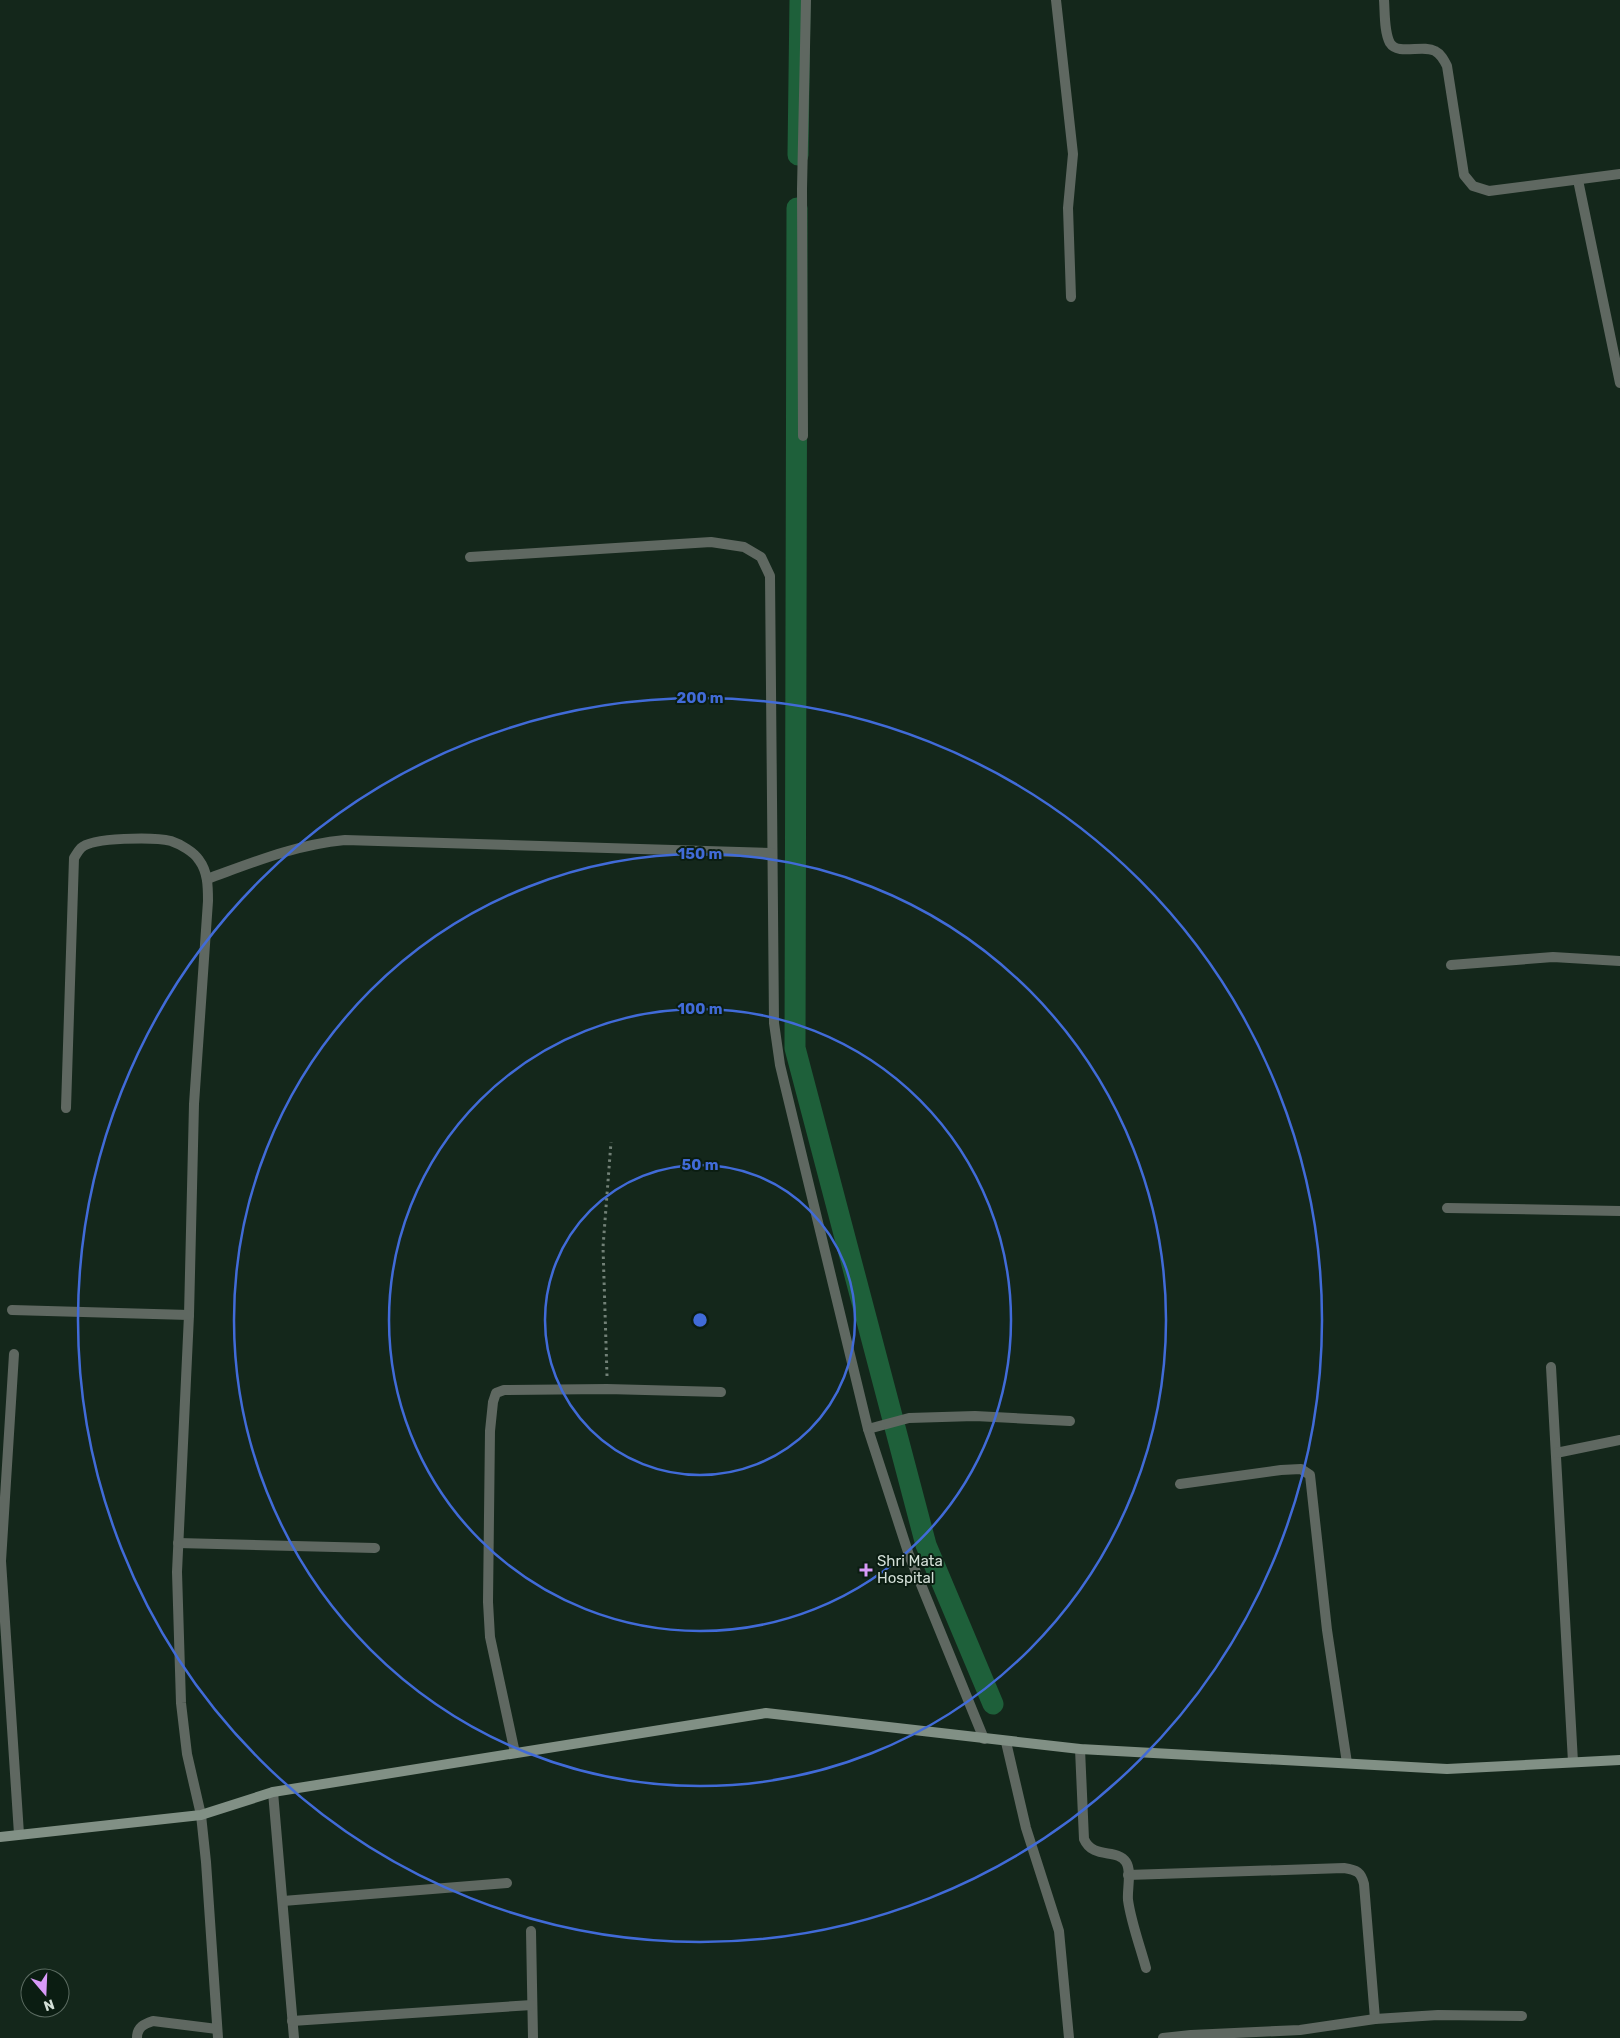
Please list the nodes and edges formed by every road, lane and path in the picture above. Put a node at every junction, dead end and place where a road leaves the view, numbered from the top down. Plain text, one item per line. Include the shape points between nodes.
1 (806, 0) edge
2 (1056, 0) edge
3 (1384, 0) edge
4 (1620, 174) edge
5 (1578, 180) junction
6 (1071, 297) dead end
7 (1620, 383) edge
8 (803, 436) dead end
9 (470, 557) dead end
10 (772, 853) junction
11 (207, 879) junction
12 (1620, 961) edge
13 (1451, 964) dead end
14 (66, 1108) dead end
15 (611, 1142) dead end
16 (1447, 1208) dead end
17 (1620, 1211) edge
18 (12, 1310) dead end
19 (188, 1315) junction
20 (14, 1354) dead end
21 (1552, 1367) dead end
22 (608, 1389) junction
23 (721, 1392) dead end
24 (1070, 1421) dead end
25 (872, 1428) junction
26 (1620, 1440) edge
27 (1556, 1453) junction
28 (1180, 1484) dead end
29 (178, 1543) junction
30 (375, 1548) dead end
31 (984, 1739) junction
32 (1006, 1742) junction
33 (1080, 1749) junction
34 (515, 1753) junction
35 (1620, 1760) edge
36 (1573, 1762) junction
37 (1347, 1763) junction
38 (273, 1792) junction
39 (201, 1815) junction
40 (19, 1834) junction
41 (0, 1837) edge
42 (1128, 1875) junction
43 (507, 1882) dead end
44 (283, 1901) junction
45 (531, 1931) dead end
46 (1146, 1968) dead end
47 (532, 2005) junction
48 (1522, 2016) dead end
49 (1375, 2019) junction
50 (292, 2020) junction
51 (218, 2033) edge
52 (1303, 2034) edge
53 (137, 2038) edge
54 (294, 2038) edge
55 (533, 2038) edge
56 (1069, 2038) edge
57 (1163, 2038) edge

1 - 8 street via 802,170
2 - 6 street via 1073,154 1068,208
3 - 5 street via 1391,45 1398,49 1434,50 1447,66 1460,156 1464,174 1473,186 1489,191
4 - 5 street
5 - 7 street
9 - 10 street via 711,542 744,547 761,557 770,576
10 - 11 street via 345,840 295,848
10 - 25 street via 774,1023 780,1065
11 - 14 street via 200,860 172,842 152,839 97,842 82,847 74,858
11 - 19 street via 194,1104
12 - 13 street via 1553,957
15 - 22 path via 603,1247
16 - 17 street
18 - 19 street
19 - 29 street
20 - 40 street via 1,1561
21 - 27 street
22 - 23 street
22 - 34 street via 504,1390 496,1393 493,1402 490,1431 490,1637
24 - 25 street via 975,1416 909,1418
25 - 31 street via 909,1555
26 - 27 street
27 - 36 street
28 - 37 street via 1281,1470 1301,1469 1310,1475 1327,1630
29 - 30 street
29 - 39 street via 181,1703 187,1754
31 - 32 street
31 - 34 street via 766,1713
32 - 33 street
32 - 56 street via 1026,1828 1058,1931
33 - 37 street
33 - 42 street via 1084,1839 1094,1851 1122,1858 1127,1864
34 - 38 street
35 - 36 street
36 - 37 street via 1447,1768
38 - 39 street
38 - 44 street
39 - 40 street
39 - 51 street
40 - 41 street
42 - 46 street via 1128,1901
42 - 49 street via 1355,1870 1361,1874 1364,1884
43 - 44 street
44 - 50 street
45 - 47 street
47 - 50 street
47 - 55 street
48 - 49 street via 1438,2015
49 - 52 street
50 - 54 street
51 - 53 street via 153,2021 139,2028
52 - 57 street

